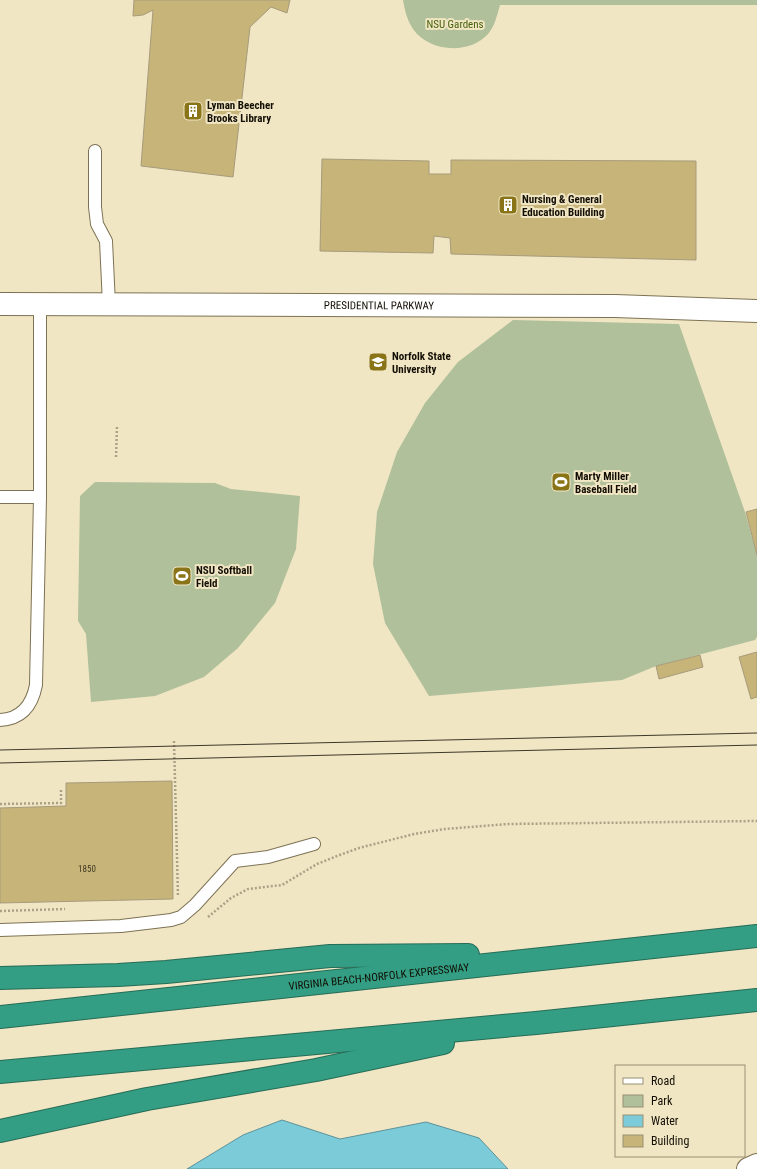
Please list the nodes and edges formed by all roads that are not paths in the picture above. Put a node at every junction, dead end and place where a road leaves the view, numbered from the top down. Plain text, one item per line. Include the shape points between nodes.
1 (96, 150) dead end
2 (0, 304) edge
3 (40, 304) junction
4 (109, 304) junction
5 (757, 311) edge
6 (0, 497) edge
7 (40, 497) junction
8 (0, 720) edge
9 (314, 844) dead end
10 (0, 930) edge
11 (757, 936) edge
12 (595, 954) junction
13 (0, 978) edge
14 (757, 1000) edge
15 (0, 1017) edge
16 (536, 1023) junction
17 (0, 1072) edge
18 (0, 1131) edge
19 (757, 1165) edge
20 (748, 1169) edge

1 - 4 lane via 97,224 106,241
2 - 3 street, PRESIDENTIAL PARKWAY
3 - 4 street, PRESIDENTIAL PARKWAY
3 - 7 lane
4 - 5 street, PRESIDENTIAL PARKWAY via 616,306
6 - 7 lane
7 - 8 lane via 35,692 28,708 16,718
9 - 10 lane via 268,857 235,861 195,905 181,917 171,920 121,926
11 - 12 highway, VIRGINIA BEACH-NORFOLK EXPRESSWAY
12 - 13 highway via 330,956 159,973
12 - 15 highway, VIRGINIA BEACH-NORFOLK EXPRESSWAY
14 - 16 highway
16 - 17 highway
16 - 18 highway via 316,1070 146,1099
19 - 20 street

